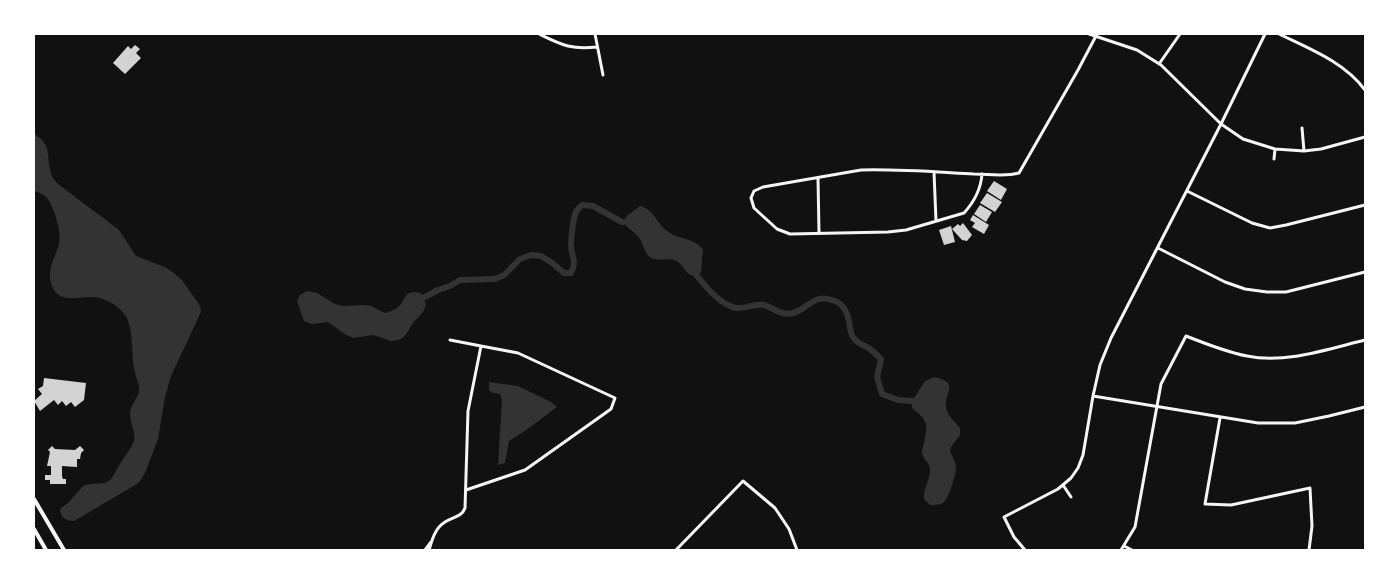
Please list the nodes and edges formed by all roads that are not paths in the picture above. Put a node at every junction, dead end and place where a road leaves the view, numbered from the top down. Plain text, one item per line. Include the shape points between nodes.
1 (539, 34) edge
2 (595, 34) edge
3 (1089, 34) edge
4 (1180, 34) edge
5 (1265, 34) edge
6 (1279, 34) edge
7 (1097, 35) edge
8 (597, 47) junction
9 (1159, 64) junction
10 (602, 75) dead end
11 (1365, 90) edge
12 (1221, 124) junction
13 (1302, 128) dead end
14 (1365, 137) edge
15 (1275, 149) junction
16 (1304, 151) junction
17 (1274, 159) dead end
18 (934, 172) junction
19 (982, 174) junction
20 (818, 178) junction
21 (1187, 191) junction
22 (1365, 205) edge
23 (936, 221) junction
24 (819, 233) junction
25 (1158, 248) junction
26 (1365, 272) edge
27 (450, 340) dead end
28 (1365, 340) edge
29 (481, 346) junction
30 (1093, 396) junction
31 (1156, 407) junction
32 (1365, 407) edge
33 (1220, 418) junction
34 (1063, 485) junction
35 (466, 490) junction
36 (1071, 497) dead end
37 (34, 499) edge
38 (34, 529) edge
39 (431, 542) junction
40 (1124, 546) junction
41 (46, 550) edge
42 (64, 550) edge
43 (425, 550) edge
44 (429, 550) edge
45 (676, 550) edge
46 (797, 550) edge
47 (1025, 550) edge
48 (1121, 550) edge
49 (1132, 550) edge
50 (1309, 550) edge

1 - 8 street via 572,48
2 - 8 street
3 - 7 street
4 - 9 street
5 - 12 street
6 - 11 street via 1334,61 1357,79
7 - 9 street via 1137,50
7 - 19 street via 1019,173
8 - 10 street
9 - 12 street
12 - 15 street via 1243,139
12 - 21 street
13 - 16 street
14 - 16 street
15 - 16 street
15 - 17 street
18 - 19 street
18 - 20 street via 860,170
18 - 23 street
19 - 23 street via 981,185 970,207 964,213
20 - 24 street
20 - 24 street via 763,187 754,191 751,198 754,208 777,230 790,234
21 - 22 street via 1252,223 1270,228
21 - 25 street
23 - 24 street via 906,230 888,232
25 - 26 street via 1225,282 1245,289 1267,292 1286,292
25 - 30 street via 1111,338 1100,365
27 - 29 street
28 - 31 street via 1282,358 1248,357 1186,336 1161,384
29 - 35 street via 468,411
29 - 35 street via 518,353 615,398 611,409 524,470
30 - 31 street
30 - 34 street via 1083,455 1078,468
31 - 33 street
31 - 40 street via 1135,527
32 - 33 street via 1295,423 1258,424
33 - 50 street via 1205,504 1231,505 1310,488 1312,526
34 - 36 street
34 - 47 street via 1004,517 1014,537
35 - 39 street via 465,510 444,522
37 - 42 main road
38 - 41 main road
39 - 43 street
39 - 44 street
40 - 48 street
40 - 49 street
45 - 46 street via 743,481 775,508 789,529

